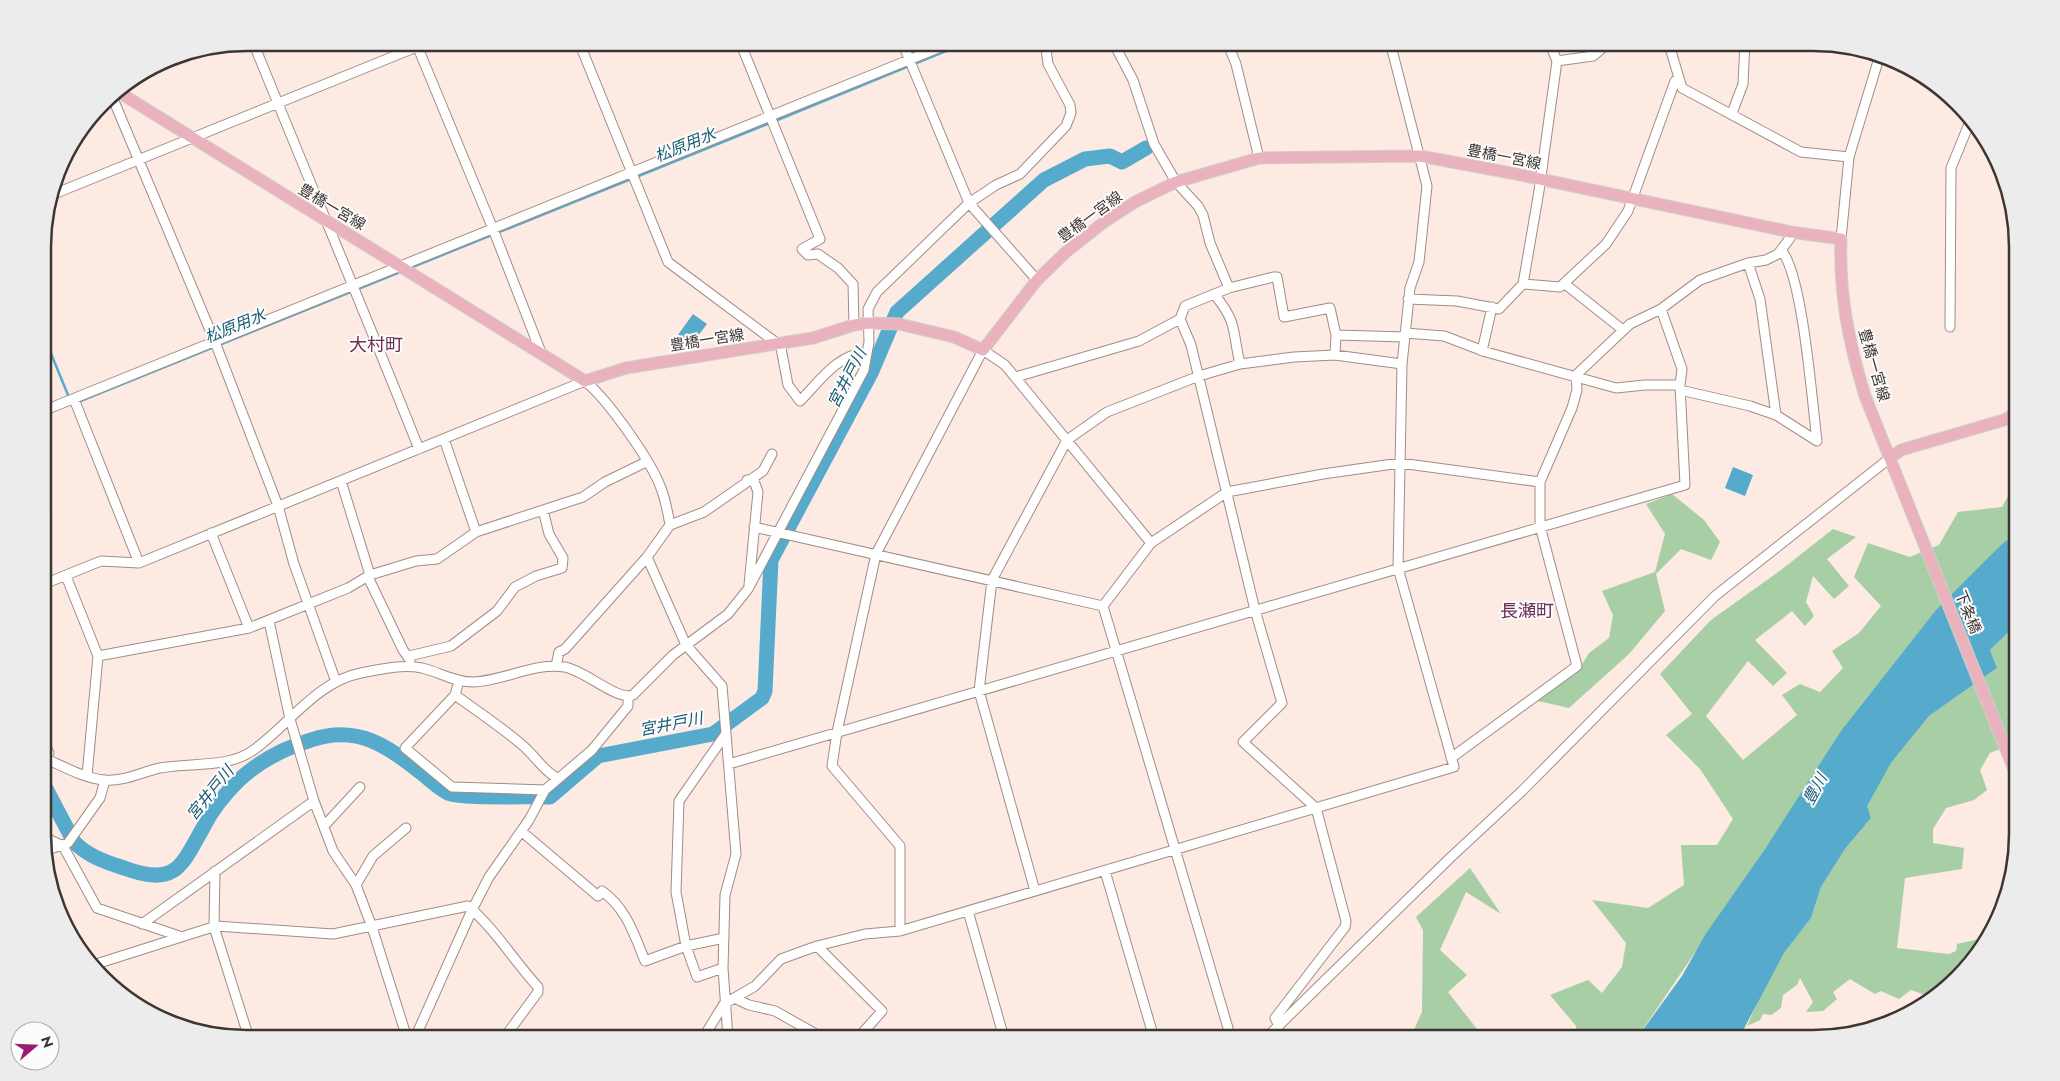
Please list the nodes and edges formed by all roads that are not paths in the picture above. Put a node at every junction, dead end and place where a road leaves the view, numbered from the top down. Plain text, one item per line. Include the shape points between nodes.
1 (257, 51) edge
2 (403, 51) edge
3 (419, 51) edge
4 (582, 51) edge
5 (744, 51) edge
6 (906, 51) edge
7 (934, 51) edge
8 (1046, 51) edge
9 (1118, 51) edge
10 (1231, 51) edge
11 (1392, 51) edge
12 (1553, 51) edge
13 (1599, 51) edge
14 (1671, 51) edge
15 (1745, 51) edge
16 (1557, 60) junction
17 (911, 63) junction
18 (1878, 63) edge
19 (1678, 80) junction
20 (124, 95) edge
21 (115, 103) edge
22 (278, 104) junction
23 (1732, 113) junction
24 (772, 120) junction
25 (1967, 127) edge
26 (192, 138) junction
27 (1420, 156) junction
28 (1259, 158) junction
29 (1850, 158) junction
30 (137, 159) junction
31 (633, 176) junction
32 (1541, 180) junction
33 (1176, 182) junction
34 (59, 192) edge
35 (1633, 198) junction
36 (969, 203) junction
37 (325, 221) junction
38 (494, 232) junction
39 (1791, 232) junction
40 (1841, 239) junction
41 (1782, 251) junction
42 (1748, 262) junction
43 (401, 266) junction
44 (1037, 280) junction
45 (1523, 284) junction
46 (1565, 284) junction
47 (1228, 288) junction
48 (355, 289) junction
49 (1214, 294) junction
50 (1408, 299) junction
51 (1492, 307) junction
52 (1661, 309) junction
53 (1180, 319) junction
54 (868, 323) junction
55 (854, 325) junction
56 (1950, 327) dead end
57 (1623, 330) junction
58 (1336, 335) junction
59 (1405, 335) junction
60 (779, 343) junction
61 (216, 345) junction
62 (983, 350) junction
63 (1482, 351) junction
64 (867, 353) junction
65 (1335, 355) junction
66 (542, 356) junction
67 (1240, 364) junction
68 (1402, 364) junction
69 (1199, 376) junction
70 (1016, 378) junction
71 (1575, 379) junction
72 (585, 381) junction
73 (1680, 388) junction
74 (74, 399) junction
75 (51, 409) edge
76 (1776, 415) junction
77 (2009, 417) edge
78 (444, 439) junction
79 (1067, 440) junction
80 (419, 449) junction
81 (772, 454) dead end
82 (1890, 458) junction
83 (646, 462) junction
84 (1400, 463) junction
85 (747, 480) junction
86 (341, 481) junction
87 (1540, 482) junction
88 (1227, 492) junction
89 (278, 506) junction
90 (543, 510) junction
91 (670, 525) junction
92 (1540, 526) junction
93 (754, 528) junction
94 (476, 532) junction
95 (211, 533) junction
96 (784, 533) junction
97 (1151, 543) junction
98 (876, 554) junction
99 (647, 557) junction
100 (139, 563) junction
101 (1398, 568) junction
102 (66, 576) junction
103 (369, 576) junction
104 (992, 580) junction
105 (51, 581) edge
106 (748, 589) junction
107 (309, 604) junction
108 (1103, 606) junction
109 (1255, 610) junction
110 (269, 621) junction
111 (249, 628) junction
112 (686, 645) junction
113 (1116, 650) junction
114 (98, 656) junction
115 (409, 656) junction
116 (556, 666) junction
117 (412, 667) junction
118 (459, 681) junction
119 (336, 682) junction
120 (979, 690) junction
121 (455, 695) junction
122 (628, 697) junction
123 (290, 720) junction
124 (837, 732) junction
125 (725, 733) junction
126 (2009, 757) edge
127 (1451, 758) junction
128 (51, 760) edge
129 (729, 764) junction
130 (88, 776) junction
131 (557, 778) junction
132 (104, 780) junction
133 (360, 787) dead end
134 (545, 790) junction
135 (314, 801) junction
136 (1316, 808) junction
137 (325, 824) junction
138 (406, 828) dead end
139 (521, 831) junction
140 (51, 839) edge
141 (66, 844) junction
142 (52, 849) edge
143 (1175, 850) junction
144 (1105, 870) junction
145 (215, 871) junction
146 (356, 885) junction
147 (1036, 891) junction
148 (472, 910) junction
149 (968, 911) junction
150 (142, 924) junction
151 (214, 927) junction
152 (372, 927) junction
153 (900, 931) junction
154 (182, 937) junction
155 (724, 938) junction
156 (686, 946) junction
157 (817, 946) junction
158 (100, 963) edge
159 (723, 968) junction
160 (734, 998) junction
161 (724, 1004) junction
162 (1279, 1026) junction
163 (1228, 1028) dead end
164 (246, 1030) edge
165 (404, 1030) edge
166 (419, 1030) edge
167 (510, 1030) edge
168 (707, 1030) edge
169 (727, 1030) edge
170 (809, 1030) edge
171 (865, 1030) edge
172 (1002, 1030) edge
173 (1152, 1030) edge
174 (1275, 1030) edge

1 - 22 street
2 - 22 street
3 - 38 street
4 - 31 street
5 - 24 street
6 - 17 street
7 - 17 street
8 - 36 street via 1048,64 1070,105 1070,119 1020,174
9 - 33 street via 1133,80 1154,144
10 - 28 street
11 - 27 street
12 - 16 street
13 - 16 street via 1593,56
14 - 19 street
15 - 23 street via 1743,84
16 - 32 street
17 - 24 street
17 - 36 street
18 - 29 street
19 - 23 street via 1682,88
19 - 35 street
20 - 26 main road, 豊橋一宮線
21 - 30 street
22 - 26 street
22 - 37 street
23 - 29 street via 1801,152
24 - 31 street
24 - 55 street via 820,239 802,249 808,255 818,254 853,284
25 - 56 street via 1951,168
26 - 30 street
26 - 37 main road, 豊橋一宮線
27 - 28 main road, 豊橋一宮線
27 - 32 main road, 豊橋一宮線
27 - 50 street via 1427,186 1419,262
28 - 33 main road, 豊橋一宮線
29 - 40 street
30 - 34 street
30 - 61 street
31 - 38 street
31 - 60 street via 668,262
32 - 35 main road, 豊橋一宮線
32 - 45 street
33 - 44 main road, 豊橋一宮線 via 1104,222
33 - 47 street via 1198,206
35 - 39 main road, 豊橋一宮線
35 - 46 street via 1612,236
36 - 44 street
36 - 54 street via 877,292 868,309
37 - 43 main road, 豊橋一宮線
37 - 48 street
38 - 43 street
38 - 66 street
39 - 40 main road, 豊橋一宮線
39 - 41 street
40 - 82 main road, 豊橋一宮線 via 1841,284 1849,339 1865,396
41 - 42 street via 1766,260
41 - 76 street via 1797,292 1817,441
42 - 52 street via 1700,280
42 - 76 street via 1760,299
43 - 48 street
43 - 66 main road, 豊橋一宮線
44 - 62 main road, 豊橋一宮線
45 - 46 street via 1560,287
45 - 51 street via 1499,309
46 - 57 street
47 - 49 street
47 - 58 street via 1277,277 1284,316 1330,308
48 - 61 street
48 - 80 street
49 - 53 street via 1185,306
49 - 67 street via 1230,316
50 - 51 street via 1457,301
50 - 59 street
51 - 63 street
52 - 57 street
52 - 73 street via 1682,369
53 - 69 street
53 - 70 street via 1139,341
54 - 55 main road, 豊橋一宮線
54 - 62 main road, 豊橋一宮線 via 899,324 954,337
54 - 64 street
55 - 60 main road, 豊橋一宮線 via 813,338
57 - 71 street
58 - 59 street
58 - 65 street
59 - 63 street via 1444,336
59 - 68 street
60 - 64 street via 788,386 800,401 840,361 855,353
60 - 72 main road, 豊橋一宮線 via 626,368
61 - 74 street
61 - 89 street
62 - 70 street via 1005,365
62 - 98 street
63 - 71 street
64 - 96 street via 858,382
65 - 67 street
65 - 68 street
66 - 72 main road, 豊橋一宮線
67 - 69 street
68 - 84 street
69 - 79 street via 1107,412
69 - 88 street
70 - 79 street
71 - 73 street via 1616,388 1645,385
71 - 87 street via 1577,390 1572,408
72 - 78 street
72 - 83 street via 599,392 615,413
73 - 76 street
73 - 92 street via 1685,486
74 - 75 street
74 - 100 street
77 - 82 main road via 1900,450
78 - 80 street
78 - 94 street
79 - 97 street
79 - 104 street
80 - 86 street
81 - 85 street via 763,471
82 - 126 main road, 下条橋
82 - 162 street via 1715,596 1522,791
83 - 90 street via 583,497
83 - 91 street via 662,491
84 - 87 street
84 - 88 street
84 - 101 street
85 - 91 street via 704,512
85 - 93 street via 758,486
86 - 89 street
86 - 103 street
87 - 92 street
88 - 97 street
88 - 109 street
89 - 95 street
89 - 107 street
90 - 94 street
90 - 115 street via 549,534 563,558 562,568 515,587 497,610 451,646
91 - 99 street
92 - 101 street
92 - 127 street via 1577,666
93 - 96 street
93 - 106 street
94 - 103 street via 437,559 416,561
95 - 100 street
95 - 111 street
96 - 98 street
96 - 106 street
97 - 108 street
98 - 104 street
98 - 124 street
99 - 112 street
99 - 116 street via 559,652
100 - 102 street via 101,561
101 - 109 street
101 - 127 street
102 - 105 street
102 - 114 street
103 - 107 street
103 - 115 street via 403,650
104 - 108 street
104 - 120 street
106 - 112 street via 728,614
107 - 110 street
107 - 119 street
108 - 113 street
109 - 113 street
109 - 136 street via 1282,703 1243,742
110 - 111 street
110 - 123 street
111 - 114 street
112 - 122 street
112 - 125 street via 722,686
113 - 120 street
113 - 143 street
114 - 130 street
115 - 117 street
116 - 118 street via 530,668 488,680
116 - 122 street via 584,673
117 - 118 street
117 - 119 street via 359,673
118 - 121 street
119 - 123 street
120 - 124 street
120 - 147 street
121 - 131 street via 521,743 540,761 545,771
121 - 134 street via 405,748 452,787
122 - 131 street via 628,706 592,750
123 - 132 street via 253,751 229,761 176,766
123 - 135 street
124 - 129 street
124 - 153 street via 832,766 900,846
125 - 129 street
125 - 156 street via 679,801 676,892
127 - 136 street via 1454,767
128 - 130 street
129 - 155 street via 736,854 725,895
130 - 132 street
131 - 134 street
132 - 141 street via 100,798
133 - 137 street
134 - 139 street
135 - 137 street
135 - 145 street
136 - 143 street
136 - 162 street via 1345,927 1276,1018
137 - 146 street via 333,850
138 - 146 street via 373,856
139 - 148 street via 489,877
139 - 156 street via 598,896 602,891 615,900 625,913 645,961
140 - 141 street
141 - 142 street
141 - 150 street via 97,908
143 - 144 street
143 - 163 street
144 - 147 street
144 - 173 street
145 - 150 street
145 - 151 street
146 - 152 street
147 - 149 street
148 - 152 street via 468,906
148 - 166 street
148 - 167 street via 499,937 514,961 538,987 538,992
149 - 153 street
149 - 172 street
150 - 154 street
151 - 152 street via 332,934
151 - 154 street
151 - 164 street
152 - 165 street
153 - 157 street via 865,934
154 - 158 street
155 - 156 street
155 - 159 street
156 - 159 street via 697,977
157 - 160 street via 781,959 755,986
157 - 171 street via 882,1011
159 - 161 street
160 - 161 street
160 - 170 street via 775,1011
161 - 168 street
161 - 169 street
162 - 174 street

